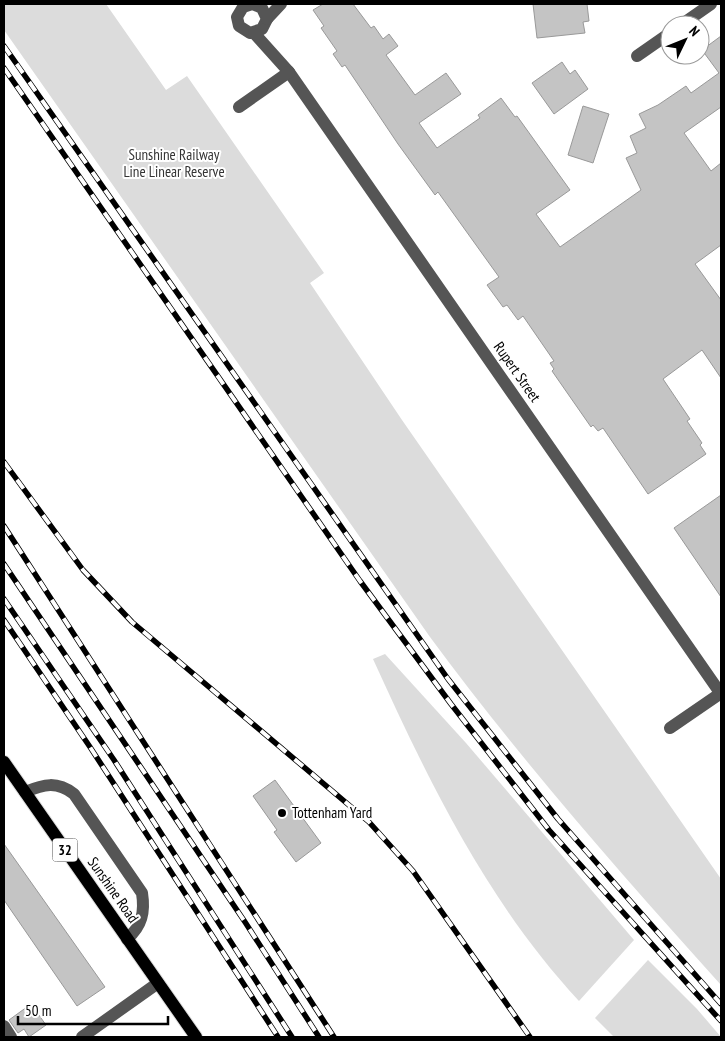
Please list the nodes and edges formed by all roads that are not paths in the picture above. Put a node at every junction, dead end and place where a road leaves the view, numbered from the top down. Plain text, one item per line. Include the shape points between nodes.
1 (254, 4) edge
2 (281, 4) edge
3 (711, 4) edge
4 (236, 8) edge
5 (695, 15) edge
6 (262, 26) junction
7 (660, 40) edge
8 (637, 56) dead end
9 (287, 71) junction
10 (239, 107) dead end
11 (721, 694) edge
12 (670, 728) dead end
13 (4, 762) edge
14 (25, 792) junction
15 (127, 939) junction
16 (158, 983) junction
17 (4, 1026) edge
18 (12, 1037) edge
19 (82, 1037) edge
20 (196, 1037) edge

1 - 4 street
1 - 6 street via 264,11
2 - 6 street
3 - 5 street
4 - 6 street via 239,26 246,32
6 - 9 street, Rupert Street
7 - 8 street
9 - 10 street
9 - 11 street, Rupert Street
11 - 12 street
13 - 14 main road, Sunshine Road / 32
14 - 15 main road, Sunshine Road / 32
14 - 15 street via 52,784 64,786 74,794 142,894 142,919
15 - 16 main road, Sunshine Road / 32
16 - 19 street
16 - 20 main road, Sunshine Road / 32
17 - 18 street

